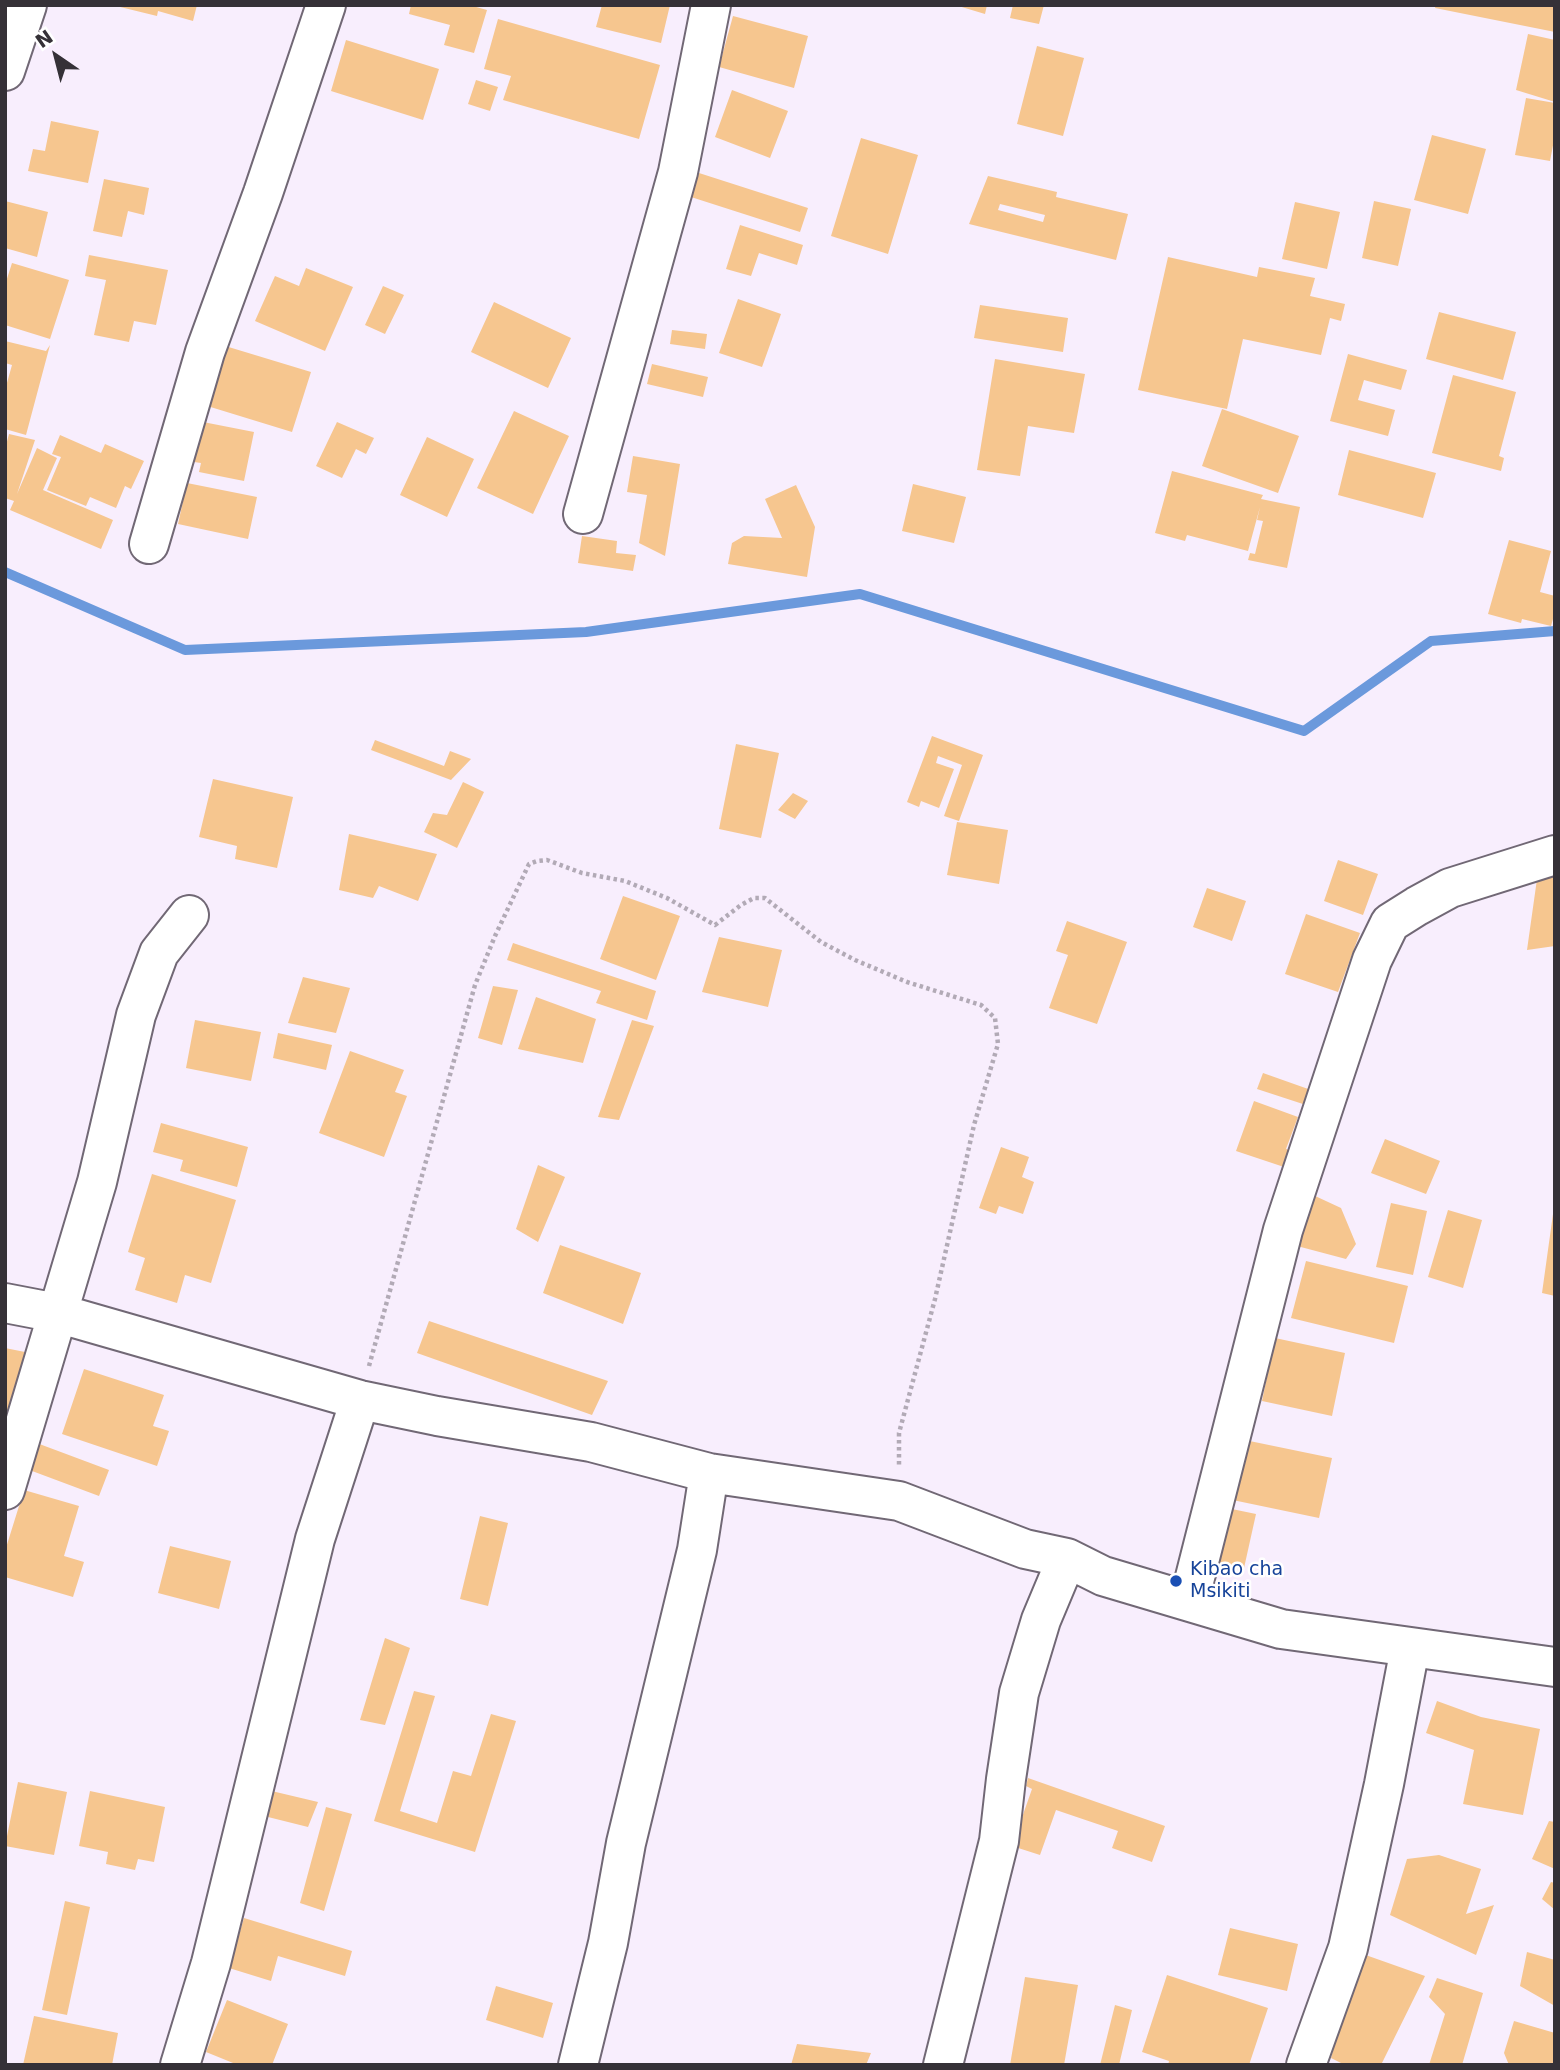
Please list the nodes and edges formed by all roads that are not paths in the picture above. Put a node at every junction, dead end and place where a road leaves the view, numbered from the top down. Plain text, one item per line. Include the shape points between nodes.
1 (27, 5) edge
2 (326, 5) edge
3 (711, 5) edge
4 (5, 71) edge
5 (583, 514) dead end
6 (149, 544) dead end
7 (1555, 855) edge
8 (189, 915) dead end
9 (5, 1303) edge
10 (57, 1313) junction
11 (360, 1400) junction
12 (709, 1473) junction
13 (5, 1490) edge
14 (1067, 1558) junction
15 (1189, 1601) junction
16 (1410, 1648) junction
17 (1555, 1667) edge
18 (180, 2065) edge
19 (578, 2065) edge
20 (943, 2065) edge
21 (1306, 2065) edge

1 - 4 street
2 - 6 street via 205,352
3 - 5 street via 678,172
7 - 15 street via 1450,888 1390,923 1372,960 1283,1230
8 - 10 street via 159,953 136,1015 97,1182
9 - 10 street
10 - 11 street
10 - 13 street
11 - 12 street via 591,1442
11 - 18 street via 315,1539 211,1963
12 - 14 street via 899,1501 1025,1549
12 - 19 street via 697,1550
14 - 15 street via 1103,1576
14 - 20 street via 1041,1620 1019,1693 999,1840
15 - 16 street via 1281,1629
16 - 17 street
16 - 21 street via 1348,1948

